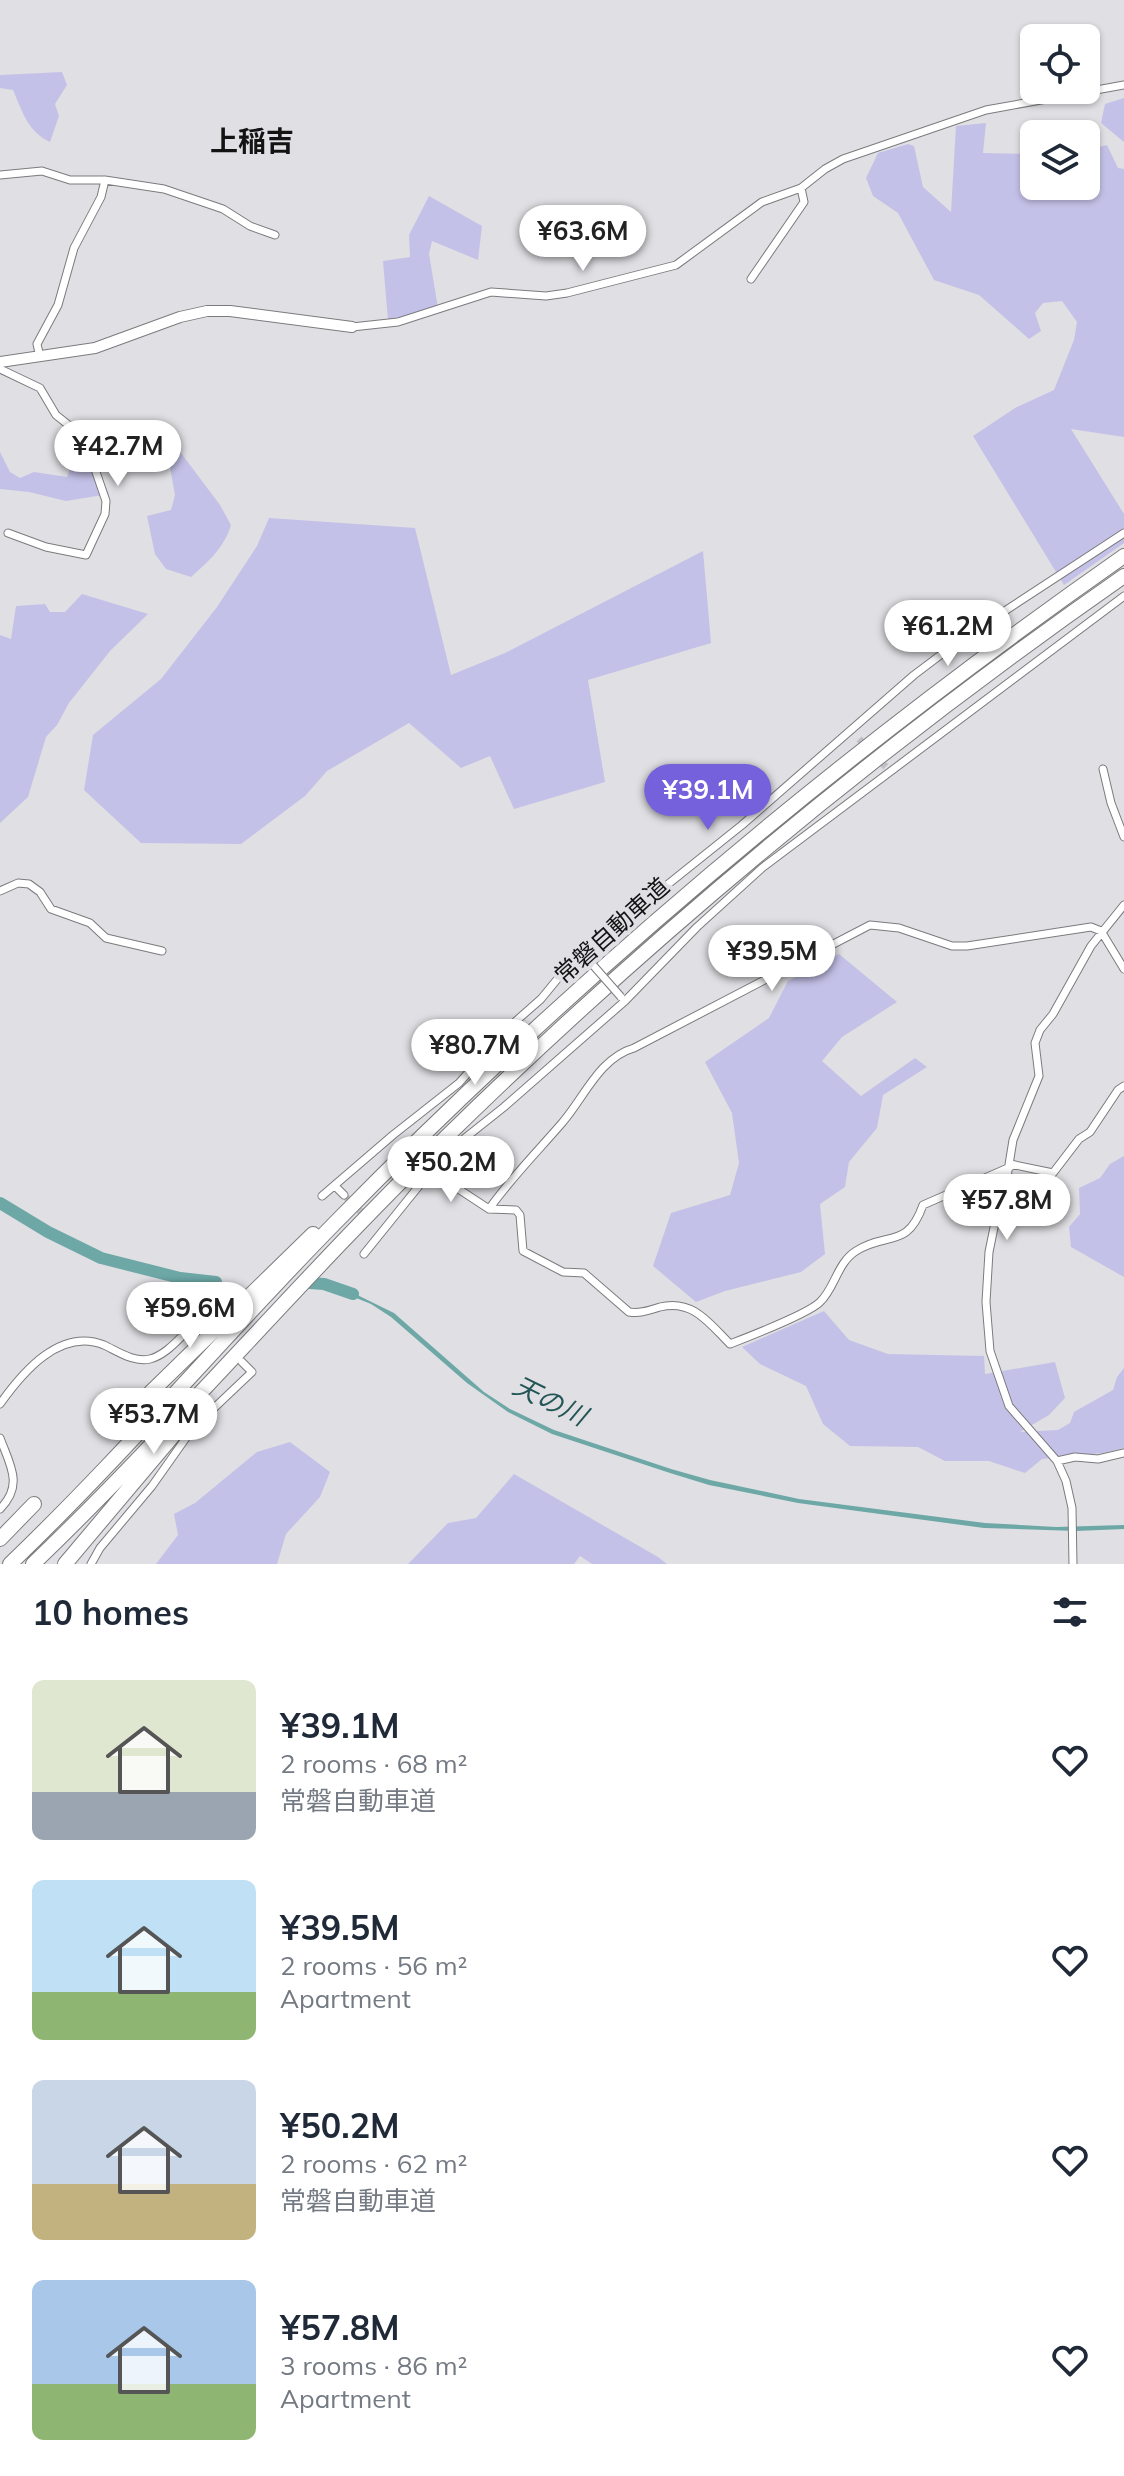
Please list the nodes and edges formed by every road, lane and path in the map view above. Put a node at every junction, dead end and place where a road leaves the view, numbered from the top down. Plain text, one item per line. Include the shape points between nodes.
1 (1124, 85) edge
2 (0, 175) edge
3 (105, 180) junction
4 (801, 188) junction
5 (275, 235) dead end
6 (751, 279) dead end
7 (352, 327) joint
8 (40, 357) junction
9 (0, 362) edge
10 (0, 369) edge
11 (8, 533) dead end
12 (1124, 533) edge
13 (1124, 556) edge
14 (1124, 576) edge
15 (1124, 596) edge
16 (1063, 630) dead end
17 (1067, 640) junction
18 (850, 731) junction
19 (859, 739) tunnel mouth
20 (1103, 769) dead end
21 (1124, 837) edge
22 (0, 891) edge
23 (1124, 905) edge
24 (1101, 931) junction
25 (162, 951) dead end
26 (584, 955) junction
27 (1124, 969) edge
28 (623, 999) junction
29 (1124, 1086) edge
30 (1010, 1166) junction
31 (431, 1171) junction
32 (335, 1186) junction
33 (344, 1195) tunnel mouth
34 (322, 1196) dead end
35 (489, 1209) junction
36 (373, 1224) tunnel mouth
37 (381, 1232) junction
38 (364, 1254) dead end
39 (257, 1298) junction
40 (206, 1329) dead end
41 (235, 1361) junction
42 (150, 1393) dead end
43 (0, 1404) edge
44 (0, 1438) edge
45 (1124, 1453) edge
46 (1057, 1461) junction
47 (34, 1504) dead end
48 (0, 1509) edge
49 (0, 1539) edge
50 (10, 1564) edge
51 (33, 1564) edge
52 (65, 1564) edge
53 (91, 1564) edge
54 (1073, 1564) edge

1 - 4 street via 976,113 843,159
2 - 3 street via 42,171 70,180
3 - 5 street via 164,189 223,209
3 - 8 street via 74,248 58,305 37,344
4 - 6 street via 804,202
4 - 7 street via 762,202 676,265 567,293 491,292 398,322
7 - 8 street via 207,311 95,348
8 - 9 street
10 - 11 street via 40,388 56,415 81,435 106,501 86,555
12 - 18 street via 1038,595 959,641
13 - 39 highway, 常磐自動車道 via 921,703 777,817 601,969
14 - 41 highway, 常磐自動車道 via 933,714 700,903 503,1082 315,1268
15 - 17 street
16 - 17 street
17 - 28 street via 762,868
18 - 19 street
18 - 26 street
20 - 21 street
22 - 25 street via 29,884 51,909 90,923 106,938
23 - 24 street
24 - 27 street
24 - 30 street via 1040,1030 1035,1043 1039,1076 1013,1140
24 - 35 street via 1075,928 952,946 899,928 870,925 621,1052
26 - 28 street, bridge
26 - 32 street via 459,1083
28 - 31 street
29 - 30 street via 1053,1173
30 - 35 street via 923,1205 904,1235 854,1252 820,1303 730,1344 688,1306 629,1312 584,1273 563,1272 523,1251 516,1210
30 - 46 street via 989,1252 990,1351 1009,1406
31 - 35 street
31 - 37 street
32 - 33 street
32 - 34 street
36 - 37 street
37 - 38 street
39 - 42 highway
39 - 50 highway, 常磐自動車道 via 113,1460
40 - 43 street via 198,1321 150,1359 90,1341 67,1344 46,1353
41 - 51 highway, 常磐自動車道
41 - 52 highway
41 - 53 street via 252,1372 193,1428
44 - 48 street via 14,1478 12,1495
45 - 46 street
46 - 54 street via 1073,1521
47 - 49 highway

